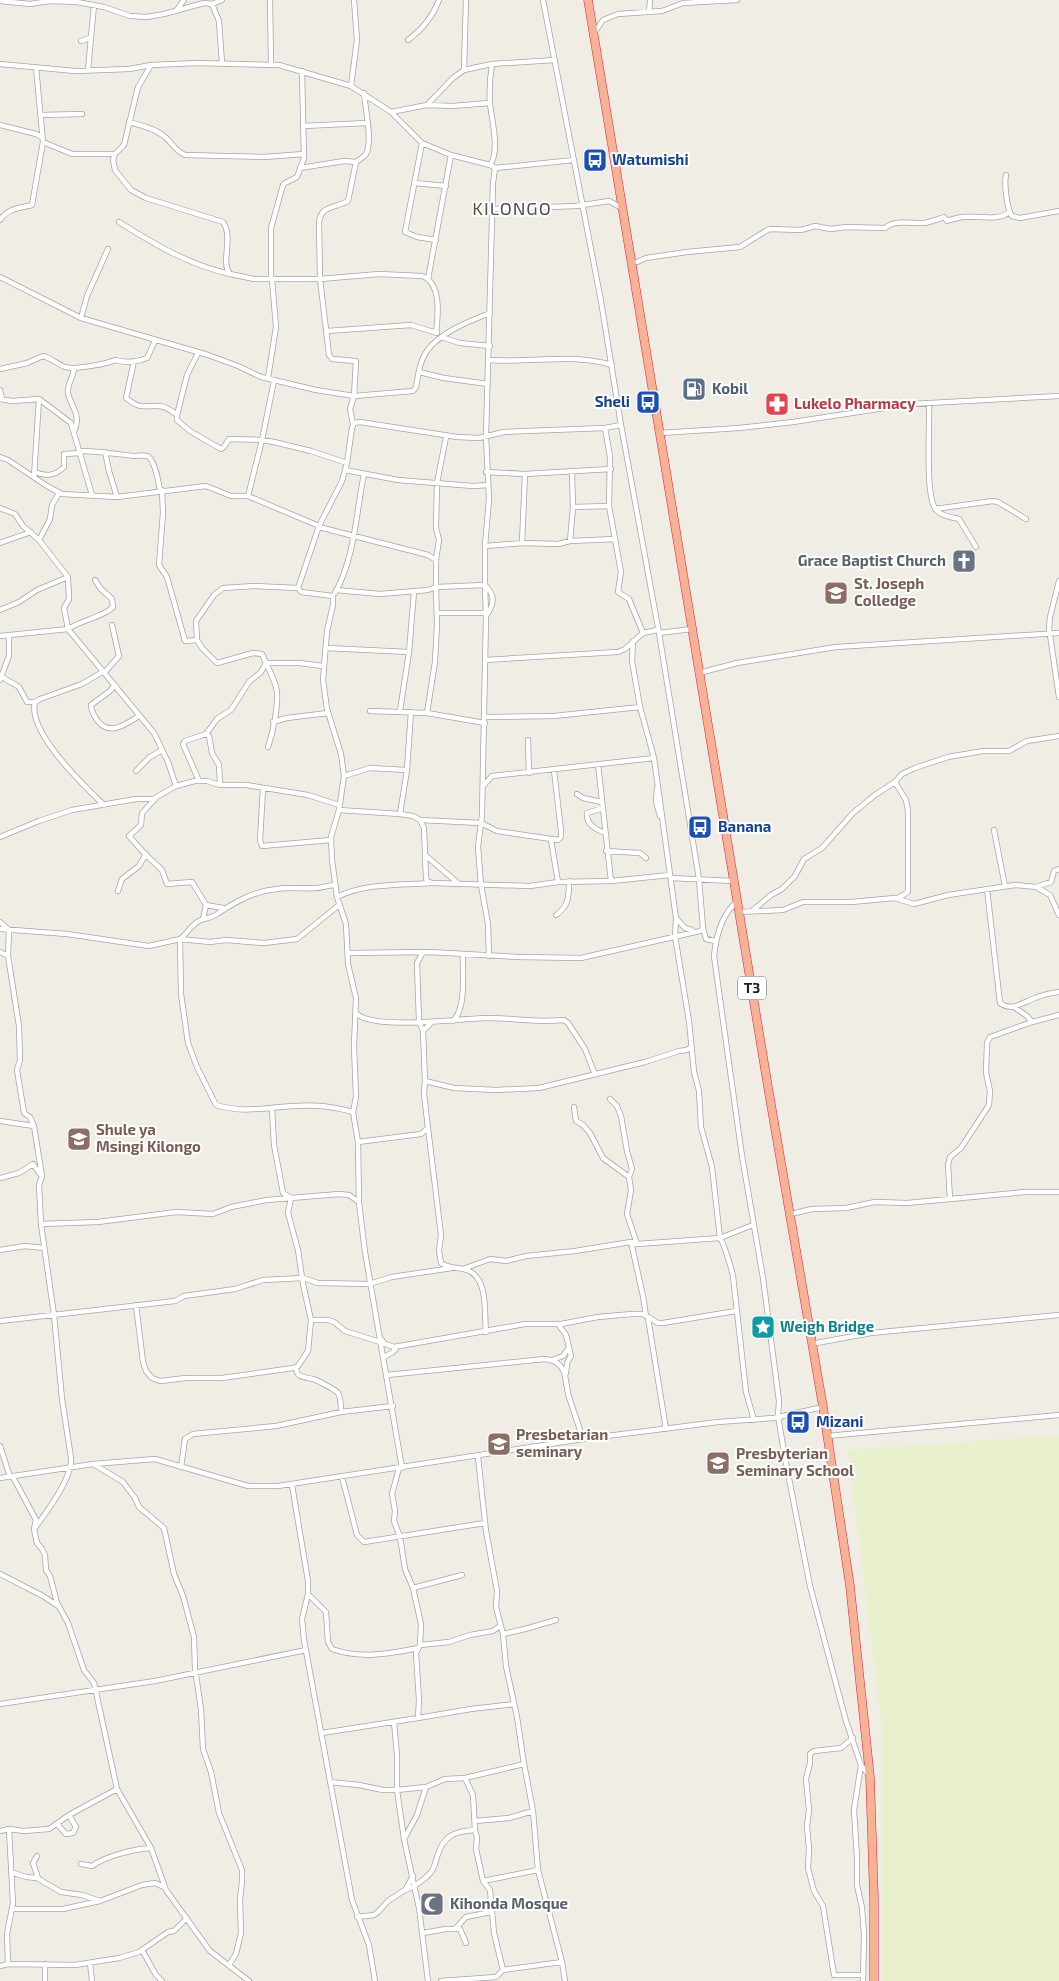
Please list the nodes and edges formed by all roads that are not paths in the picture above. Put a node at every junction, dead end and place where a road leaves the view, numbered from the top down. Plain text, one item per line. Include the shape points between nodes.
1 (184, 0) edge
2 (222, 0) edge
3 (270, 0) edge
4 (354, 0) edge
5 (440, 0) edge
6 (466, 0) edge
7 (543, 0) edge
8 (588, 0) edge
9 (650, 0) edge
10 (737, 0) edge
11 (0, 1) edge
12 (704, 1) edge
13 (212, 4) junction
14 (94, 5) junction
15 (176, 11) junction
16 (649, 12) junction
17 (593, 34) junction
18 (90, 38) junction
19 (408, 40) dead end
20 (81, 41) dead end
21 (555, 60) junction
22 (222, 63) junction
23 (0, 64) edge
24 (271, 64) junction
25 (492, 64) junction
26 (151, 65) junction
27 (36, 67) junction
28 (88, 70) junction
29 (464, 70) junction
30 (302, 71) junction
31 (351, 86) junction
32 (364, 93) junction
33 (490, 103) junction
34 (427, 105) junction
35 (391, 112) junction
36 (82, 114) dead end
37 (41, 115) junction
38 (129, 122) junction
39 (367, 123) junction
40 (0, 126) edge
41 (304, 126) junction
42 (43, 140) junction
43 (422, 143) junction
44 (115, 154) junction
45 (304, 154) junction
46 (451, 155) junction
47 (574, 160) junction
48 (356, 162) junction
49 (493, 167) junction
50 (300, 168) junction
51 (1006, 175) dead end
52 (415, 183) junction
53 (446, 186) junction
54 (583, 205) junction
55 (622, 208) junction
56 (492, 209) junction
57 (1009, 212) junction
58 (1059, 212) edge
59 (0, 220) edge
60 (119, 222) dead end
61 (436, 240) junction
62 (108, 249) dead end
63 (637, 262) dead end
64 (230, 274) junction
65 (0, 277) edge
66 (272, 279) junction
67 (320, 279) junction
68 (428, 279) junction
69 (490, 313) junction
70 (81, 318) junction
71 (327, 331) junction
72 (436, 333) junction
73 (442, 336) junction
74 (155, 340) junction
75 (490, 346) junction
76 (198, 352) junction
77 (489, 360) junction
78 (134, 361) junction
79 (612, 365) junction
80 (0, 369) edge
81 (74, 370) junction
82 (420, 372) junction
83 (268, 378) junction
84 (274, 381) junction
85 (488, 384) junction
86 (0, 390) edge
87 (354, 396) junction
88 (1059, 396) edge
89 (1, 399) edge
90 (39, 399) junction
91 (930, 403) junction
92 (176, 415) junction
93 (353, 424) junction
94 (621, 425) junction
95 (605, 428) junction
96 (74, 433) junction
97 (660, 433) junction
98 (486, 436) junction
99 (446, 437) junction
100 (262, 440) junction
101 (80, 452) junction
102 (105, 452) junction
103 (0, 457) edge
104 (347, 463) junction
105 (610, 469) junction
106 (345, 470) junction
107 (486, 472) junction
108 (572, 472) junction
109 (34, 474) junction
110 (364, 474) junction
111 (525, 474) junction
112 (438, 483) junction
113 (488, 485) junction
114 (161, 490) junction
115 (59, 493) junction
116 (92, 495) junction
117 (117, 496) junction
118 (248, 496) junction
119 (609, 506) junction
120 (573, 507) junction
121 (0, 508) edge
122 (935, 509) junction
123 (1026, 519) dead end
124 (319, 526) junction
125 (31, 532) junction
126 (353, 535) junction
127 (614, 539) junction
128 (39, 540) junction
129 (570, 541) junction
130 (0, 543) edge
131 (522, 544) junction
132 (485, 546) junction
133 (976, 547) dead end
134 (436, 560) junction
135 (68, 577) junction
136 (96, 580) dead end
137 (1059, 581) edge
138 (485, 585) junction
139 (436, 587) junction
140 (298, 588) junction
141 (336, 590) junction
142 (414, 592) junction
143 (333, 596) junction
144 (0, 610) edge
145 (437, 613) junction
146 (486, 614) junction
147 (112, 625) dead end
148 (692, 628) junction
149 (68, 629) junction
150 (658, 632) junction
151 (643, 633) junction
152 (1050, 633) junction
153 (1059, 633) edge
154 (0, 636) edge
155 (9, 636) junction
156 (197, 640) junction
157 (633, 641) junction
158 (326, 648) junction
159 (409, 652) junction
160 (485, 660) junction
161 (266, 663) junction
162 (323, 666) junction
163 (104, 671) junction
164 (699, 673) junction
165 (1, 679) edge
166 (115, 685) junction
167 (1059, 697) edge
168 (35, 702) junction
169 (640, 707) junction
170 (370, 710) dead end
171 (400, 711) junction
172 (411, 712) junction
173 (328, 713) junction
174 (427, 713) junction
175 (139, 716) junction
176 (485, 720) junction
177 (273, 722) junction
178 (206, 734) junction
179 (1059, 736) edge
180 (528, 740) dead end
181 (268, 747) dead end
182 (162, 750) junction
183 (654, 758) junction
184 (598, 764) junction
185 (407, 770) junction
186 (482, 770) junction
187 (554, 770) junction
188 (136, 771) dead end
189 (529, 773) junction
190 (344, 776) junction
191 (492, 776) junction
192 (199, 781) junction
193 (895, 782) junction
194 (220, 785) junction
195 (176, 786) junction
196 (482, 787) junction
197 (263, 788) junction
198 (577, 794) dead end
199 (156, 798) junction
200 (602, 802) junction
201 (104, 804) junction
202 (339, 807) junction
203 (603, 808) junction
204 (400, 814) junction
205 (420, 820) junction
206 (481, 823) junction
207 (994, 830) dead end
208 (605, 834) junction
209 (1, 835) edge
210 (331, 840) junction
211 (552, 840) junction
212 (606, 850) junction
213 (146, 854) junction
214 (424, 855) junction
215 (646, 858) dead end
216 (1059, 869) edge
217 (670, 877) junction
218 (699, 879) junction
219 (733, 880) junction
220 (569, 881) junction
221 (611, 881) junction
222 (558, 882) junction
223 (432, 883) junction
224 (460, 884) junction
225 (481, 885) junction
226 (335, 886) junction
227 (1005, 886) junction
228 (1036, 887) junction
229 (987, 889) junction
230 (118, 891) dead end
231 (351, 891) junction
232 (337, 897) junction
233 (898, 898) junction
234 (738, 901) junction
235 (206, 905) junction
236 (339, 905) junction
237 (224, 908) junction
238 (752, 911) junction
239 (739, 912) junction
240 (556, 915) dead end
241 (1059, 915) edge
242 (676, 918) junction
243 (203, 919) junction
244 (0, 922) edge
245 (703, 928) junction
246 (0, 930) edge
247 (9, 930) junction
248 (695, 931) junction
249 (675, 936) junction
250 (180, 939) junction
251 (715, 941) junction
252 (0, 952) edge
253 (348, 952) junction
254 (423, 952) junction
255 (462, 954) junction
256 (8, 956) junction
257 (488, 956) junction
258 (1059, 992) edge
259 (1014, 1007) junction
260 (356, 1013) junction
261 (1059, 1015) edge
262 (419, 1021) junction
263 (454, 1021) junction
264 (432, 1022) junction
265 (1032, 1022) junction
266 (424, 1031) junction
267 (690, 1047) junction
268 (685, 1051) junction
269 (692, 1058) junction
270 (596, 1074) junction
271 (425, 1081) junction
272 (610, 1100) dead end
273 (574, 1107) dead end
274 (272, 1108) junction
275 (353, 1112) junction
276 (0, 1121) edge
277 (34, 1126) junction
278 (428, 1128) junction
279 (422, 1134) junction
280 (430, 1139) junction
281 (358, 1142) junction
282 (42, 1176) junction
283 (629, 1177) junction
284 (0, 1178) edge
285 (1059, 1192) edge
286 (291, 1198) junction
287 (950, 1199) junction
288 (359, 1203) junction
289 (791, 1214) junction
290 (41, 1224) junction
291 (753, 1225) junction
292 (720, 1238) junction
293 (631, 1242) junction
294 (637, 1244) junction
295 (44, 1248) junction
296 (0, 1250) edge
297 (452, 1268) junction
298 (463, 1270) junction
299 (303, 1278) junction
300 (369, 1284) junction
301 (136, 1305) junction
302 (736, 1311) junction
303 (1059, 1314) edge
304 (54, 1315) junction
305 (647, 1317) junction
306 (311, 1320) junction
307 (0, 1321) edge
308 (576, 1322) junction
309 (558, 1324) junction
310 (486, 1332) junction
311 (566, 1335) junction
312 (380, 1340) junction
313 (811, 1344) junction
314 (398, 1346) junction
315 (569, 1348) junction
316 (384, 1357) junction
317 (552, 1360) junction
318 (296, 1367) junction
319 (387, 1375) junction
320 (566, 1384) junction
321 (393, 1406) junction
322 (823, 1408) junction
323 (341, 1412) junction
324 (1059, 1415) edge
325 (778, 1416) junction
326 (754, 1420) junction
327 (666, 1429) junction
328 (827, 1436) junction
329 (583, 1439) junction
330 (0, 1446) edge
331 (478, 1456) junction
332 (94, 1464) junction
333 (181, 1467) junction
334 (70, 1468) junction
335 (400, 1468) junction
336 (12, 1477) junction
337 (342, 1477) junction
338 (0, 1478) edge
339 (292, 1485) junction
340 (485, 1522) junction
341 (34, 1529) junction
342 (400, 1537) junction
343 (0, 1574) edge
344 (462, 1574) dead end
345 (413, 1588) junction
346 (308, 1594) junction
347 (60, 1607) junction
348 (556, 1620) dead end
349 (500, 1626) junction
350 (503, 1634) junction
351 (419, 1646) junction
352 (306, 1650) junction
353 (196, 1672) junction
354 (96, 1690) junction
355 (0, 1704) edge
356 (514, 1704) junction
357 (418, 1718) junction
358 (394, 1722) junction
359 (322, 1733) junction
360 (852, 1738) junction
361 (524, 1764) junction
362 (861, 1765) junction
363 (465, 1778) junction
364 (870, 1778) junction
365 (330, 1782) junction
366 (426, 1786) junction
367 (117, 1789) junction
368 (397, 1790) junction
369 (533, 1811) junction
370 (69, 1815) junction
371 (475, 1821) junction
372 (57, 1824) junction
373 (9, 1829) junction
374 (475, 1830) junction
375 (0, 1831) edge
376 (404, 1839) junction
377 (151, 1848) junction
378 (37, 1856) dead end
379 (81, 1864) dead end
380 (538, 1870) junction
381 (11, 1872) junction
382 (413, 1876) junction
383 (38, 1878) junction
384 (483, 1881) junction
385 (164, 1886) junction
386 (415, 1887) junction
387 (405, 1890) junction
388 (100, 1901) junction
389 (12, 1909) junction
390 (491, 1912) junction
391 (357, 1917) junction
392 (187, 1918) junction
393 (455, 1929) junction
394 (423, 1933) junction
395 (466, 1943) dead end
396 (142, 1950) junction
397 (562, 1962) junction
398 (90, 1963) junction
399 (8, 1964) junction
400 (45, 1964) junction
401 (229, 1965) junction
402 (0, 1966) edge
403 (504, 1970) junction
404 (863, 1975) junction
405 (45, 1981) edge
406 (92, 1981) edge
407 (162, 1981) edge
408 (249, 1981) edge
409 (375, 1981) edge
410 (428, 1981) edge
411 (441, 1981) edge
412 (565, 1981) edge
413 (863, 1981) edge
414 (874, 1981) edge

1 - 15 street
2 - 13 street
3 - 24 street
4 - 31 street via 357,40
5 - 19 street via 425,25
6 - 29 street
7 - 21 street
8 - 17 highway, T3
9 - 16 street
10 - 12 street
11 - 14 street via 30,4 64,1
12 - 16 street
13 - 15 street
13 - 22 street via 219,22
14 - 15 street via 130,16 147,17
14 - 18 street
16 - 17 street via 611,16 603,20
17 - 55 highway, T3
18 - 20 street
18 - 28 street
21 - 25 street
21 - 47 street
22 - 24 street
22 - 26 street
23 - 27 street
24 - 30 street
25 - 29 street
25 - 33 street
26 - 28 street
26 - 38 street via 138,87
27 - 28 street
27 - 37 street
29 - 34 street
30 - 31 street
30 - 41 street
31 - 32 street
32 - 35 street
32 - 39 street
33 - 34 street
33 - 49 street via 494,131
34 - 35 street
35 - 43 street
36 - 37 street
37 - 42 street
38 - 44 street via 124,145
38 - 45 street via 165,136 177,152 185,155
39 - 41 street
39 - 48 street via 368,148 364,157
40 - 42 street via 36,134
41 - 45 street
42 - 44 street via 72,154
42 - 59 street via 32,205 10,210
43 - 46 street
43 - 52 street
44 - 64 street via 115,170 131,190 146,198 223,222 228,232 227,266
45 - 50 street
46 - 49 street
46 - 53 street
47 - 49 street
47 - 54 street
48 - 50 street
48 - 67 street via 348,201 326,208 320,215
49 - 56 street
50 - 66 street via 296,178 283,186 271,228
51 - 57 street
52 - 53 street
52 - 61 street via 404,232
53 - 61 street
54 - 55 street via 609,201
54 - 56 street
54 - 79 street
55 - 97 highway, T3
56 - 69 street
57 - 58 street via 1020,218
57 - 63 street via 1004,216 901,222 885,228 831,229 815,226 801,230 768,229 740,246 646,258
60 - 64 street via 172,254
61 - 68 street
62 - 70 street
64 - 66 street
65 - 70 street
66 - 67 street
66 - 83 street via 276,327
67 - 68 street via 379,274 418,275
67 - 71 street
68 - 72 street via 438,303
69 - 73 street
69 - 75 street
70 - 74 street
71 - 72 street via 411,326
71 - 87 street via 331,358 356,361
72 - 73 street
73 - 75 street
73 - 82 street via 426,352
74 - 76 street
74 - 78 street via 146,359
75 - 77 street
76 - 83 street
76 - 92 street via 187,375
77 - 79 street via 592,359
77 - 85 street
78 - 81 street via 124,363 115,360
78 - 92 street via 126,398 140,406 165,406
79 - 94 street
80 - 81 street via 43,356
81 - 96 street via 68,388 76,413
82 - 85 street
82 - 87 street via 416,387 411,392
83 - 84 street
84 - 87 street
84 - 100 street
85 - 98 street
86 - 89 street
87 - 93 street via 350,408
88 - 91 street
89 - 90 street
90 - 96 street via 71,422
90 - 109 street
91 - 97 street via 784,423
91 - 122 street via 930,491
92 - 100 street via 177,420 190,431 221,448 229,439
93 - 99 street via 360,422
93 - 104 street
94 - 95 street
94 - 150 street
95 - 98 street
95 - 105 street
96 - 101 street
97 - 148 highway, T3
98 - 99 street
98 - 107 street
99 - 112 street
100 - 104 street
100 - 118 street
101 - 102 street
101 - 109 street via 64,454 62,469 53,475
101 - 116 street
102 - 114 street via 149,457
102 - 117 street
103 - 109 street
104 - 106 street
105 - 108 street
105 - 119 street
106 - 110 street
106 - 124 street
107 - 111 street
107 - 113 street
108 - 111 street
108 - 120 street
109 - 115 street
110 - 112 street
110 - 126 street
111 - 131 street
112 - 113 street
112 - 134 street
113 - 132 street
114 - 117 street
114 - 118 street via 206,486 231,496
114 - 156 street via 164,513 159,565 169,582 185,641
115 - 116 street
115 - 128 street
116 - 117 street
118 - 124 street
119 - 120 street
119 - 127 street
120 - 129 street
121 - 125 street via 14,514
122 - 123 street via 993,501
122 - 133 street via 959,519
124 - 126 street
124 - 140 street
125 - 128 street
125 - 130 street
126 - 134 street
126 - 141 street
127 - 129 street
127 - 151 street via 621,572 618,592 629,599
128 - 135 street
129 - 131 street
131 - 132 street
132 - 138 street
134 - 139 street
135 - 144 street
135 - 149 street via 69,599 64,608
136 - 149 street via 110,596 113,606 107,612
137 - 152 street via 1050,617
138 - 139 street
138 - 146 street
138 - 146 street via 494,600
139 - 142 street
139 - 145 street
140 - 143 street via 308,594
140 - 156 street via 223,588 214,595 196,621
141 - 142 street via 380,594
141 - 143 street
142 - 159 street
143 - 158 street
145 - 146 street
145 - 174 street via 435,662
146 - 160 street
147 - 163 street via 119,656
148 - 150 street
148 - 164 highway, T3
149 - 155 street
149 - 163 street
150 - 151 street
150 - 218 street
151 - 157 street
152 - 153 street
152 - 164 street via 836,647 736,663
152 - 167 street
154 - 155 street
155 - 165 street via 9,656
156 - 161 street via 217,663 253,653 262,654
157 - 160 street via 618,652
157 - 169 street via 632,661
158 - 159 street
158 - 162 street
159 - 171 street
160 - 176 street
161 - 162 street
161 - 177 street via 277,692
161 - 178 street via 231,710 217,719
162 - 173 street
163 - 166 street
163 - 168 street via 82,684
164 - 219 highway, T3
165 - 168 street via 19,687 27,702
166 - 175 street
166 - 175 street via 91,705 99,723 116,728
168 - 201 street via 42,732 60,761
169 - 176 street
169 - 183 street
170 - 171 street
171 - 172 street
172 - 174 street
172 - 185 street
173 - 177 street
173 - 190 street via 341,754
174 - 176 street
175 - 182 street via 154,733
176 - 186 street
177 - 181 street
178 - 192 street via 184,744
178 - 194 street via 219,763
179 - 193 street via 1027,741 1009,751 999,749 948,757 902,774
180 - 189 street
182 - 188 street
182 - 195 street
183 - 184 street
183 - 217 street
184 - 187 street
184 - 200 street
185 - 190 street via 370,768
185 - 204 street
186 - 191 street
186 - 196 street
187 - 189 street
187 - 211 street via 561,831 560,839
189 - 191 street
190 - 202 street
191 - 196 street
192 - 194 street
192 - 195 street
193 - 233 street via 906,800 908,811 909,890
193 - 238 street via 853,813 822,848 804,859 795,876
194 - 197 street
195 - 199 street
196 - 206 street
197 - 202 street via 308,795
197 - 210 street via 262,846
198 - 200 street
199 - 201 street
199 - 213 street via 143,810 141,825 129,834
200 - 203 street
201 - 209 street via 72,810
202 - 204 street
202 - 210 street
203 - 208 street
203 - 208 street via 586,815 589,824
204 - 205 street
205 - 206 street
205 - 214 street via 424,828
206 - 211 street via 497,831
206 - 225 street via 478,847
207 - 227 street
208 - 212 street
210 - 226 street
211 - 222 street
212 - 215 street via 640,853
212 - 221 street
213 - 230 street via 140,866 122,880
213 - 235 street via 162,870 167,884 192,882
214 - 223 street via 426,878
214 - 224 street
216 - 228 street via 1054,871 1051,882
217 - 218 street
217 - 221 street
217 - 242 street
218 - 219 street
218 - 245 street
219 - 234 highway, T3
220 - 221 street
220 - 222 street
220 - 240 street via 568,902
222 - 225 street via 530,886
223 - 224 street
223 - 231 street
224 - 225 street
225 - 257 street via 488,924
226 - 231 street
226 - 232 street
226 - 237 street via 272,889 243,897
227 - 228 street
227 - 229 street
228 - 241 street via 1050,894
229 - 233 street via 938,896 914,904
229 - 259 street via 999,1001 1005,1007
231 - 232 street
232 - 236 street
233 - 238 street via 803,902 783,910
234 - 239 highway, T3
234 - 251 street via 726,916
235 - 237 street
235 - 243 street
236 - 250 street via 297,939 264,943
236 - 253 street via 345,918
237 - 243 street
238 - 239 street
239 - 289 highway, T3
242 - 248 street via 685,928
242 - 249 street
243 - 250 street
244 - 247 street
245 - 248 street
245 - 251 street via 706,939
246 - 247 street
247 - 250 street via 67,934 149,946
247 - 256 street
248 - 249 street
249 - 257 street via 581,958
249 - 267 street
250 - 274 street via 180,994 188,1042 213,1102 236,1110
251 - 291 street via 724,1035
252 - 256 street
253 - 254 street
253 - 260 street
254 - 255 street
254 - 262 street via 417,962
255 - 257 street
255 - 263 street via 460,1012
256 - 277 street via 19,1026 20,1060 17,1070 21,1102
258 - 259 street
259 - 265 street
260 - 262 street via 364,1019
260 - 275 street via 356,1097
261 - 265 street
262 - 264 street
262 - 266 street
263 - 264 street
263 - 270 street via 486,1018 543,1022 564,1020 586,1049
264 - 266 street
265 - 287 street via 990,1037 987,1043 986,1072 990,1098 965,1142 950,1157
266 - 271 street
267 - 268 street
267 - 269 street
268 - 269 street
268 - 270 street
269 - 292 street via 702,1130 712,1166
270 - 271 street via 526,1089 454,1088
271 - 278 street
272 - 283 street via 618,1106 621,1116 632,1169
273 - 283 street via 576,1122 590,1133 603,1158
274 - 275 street via 331,1106
274 - 286 street via 280,1181 284,1193
275 - 281 street
276 - 277 street
277 - 282 street
278 - 279 street
278 - 280 street
279 - 280 street
279 - 281 street
280 - 297 street via 441,1235 440,1258 441,1263
281 - 288 street
282 - 284 street via 33,1164 19,1173
282 - 290 street via 39,1185
283 - 294 street via 631,1190 627,1214
285 - 287 street
286 - 288 street via 349,1195
286 - 290 street via 231,1207 213,1214 176,1212 98,1222
286 - 299 street via 288,1213
287 - 289 street via 875,1202
288 - 300 street
289 - 313 highway, T3
290 - 295 street
291 - 292 street
291 - 325 street via 763,1278 779,1401
292 - 294 street
292 - 302 street via 730,1264
293 - 294 street
293 - 298 street via 506,1261 490,1259
293 - 305 street
295 - 296 street via 25,1246
295 - 304 street
297 - 298 street
297 - 300 street via 392,1277
298 - 310 street via 475,1276 483,1289
299 - 300 street via 318,1283
299 - 301 street via 263,1280 235,1289 184,1296 175,1301
299 - 306 street
300 - 312 street
301 - 304 street
301 - 318 street via 143,1362 152,1378 215,1379
302 - 305 street via 671,1323 658,1323
302 - 326 street via 746,1392
303 - 313 street via 871,1333
304 - 307 street
304 - 334 street
305 - 308 street via 632,1314
305 - 327 street
306 - 312 street via 328,1320 345,1331
306 - 318 street via 308,1351
308 - 309 street
308 - 311 street
309 - 310 street via 525,1324
309 - 311 street
310 - 314 street
311 - 315 street
312 - 314 street via 388,1346
312 - 316 street
313 - 322 highway, T3
314 - 316 street
315 - 317 street via 563,1356
315 - 320 street via 571,1356 567,1363
316 - 319 street
317 - 319 street via 531,1359
317 - 320 street via 566,1372
318 - 323 street via 300,1376 337,1392
319 - 321 street
320 - 329 street
321 - 323 street
321 - 335 street
322 - 325 street
322 - 328 highway, T3
323 - 333 street via 276,1426 189,1436 185,1439
324 - 328 street
325 - 326 street
325 - 360 street via 810,1586
326 - 327 street
327 - 329 street
328 - 364 highway, T3 via 850,1586
329 - 331 street
330 - 336 street
331 - 335 street
331 - 340 street
332 - 333 street via 155,1459
332 - 334 street
332 - 353 street via 123,1482 139,1507 164,1528 174,1574 194,1637
333 - 339 street via 248,1486
334 - 336 street
334 - 341 street via 62,1487
335 - 337 street
335 - 342 street via 392,1494 395,1524
336 - 338 street
336 - 341 street via 36,1520
337 - 339 street
337 - 342 street via 358,1538 364,1542
339 - 346 street
340 - 342 street
340 - 349 street
341 - 347 street
342 - 345 street via 406,1574
343 - 347 street
344 - 345 street
345 - 351 street via 421,1624
346 - 351 street via 326,1612 328,1642 332,1649 365,1656
346 - 352 street via 302,1619
347 - 354 street via 84,1670
348 - 350 street
349 - 350 street
349 - 351 street via 493,1631 449,1642
350 - 356 street
351 - 357 street via 416,1653
352 - 353 street
352 - 359 street
353 - 354 street
353 - 401 street via 203,1749 212,1772 219,1813 242,1870 241,1933 236,1954
354 - 355 street
354 - 367 street
356 - 357 street
356 - 361 street
357 - 358 street
358 - 359 street
358 - 368 street
359 - 365 street
360 - 362 street
360 - 404 street via 841,1748 810,1754 806,1779 809,1810 807,1860 814,1891 823,1906 834,1975
361 - 363 street
361 - 369 street
362 - 364 street
362 - 404 street via 854,1810 856,1884 864,1934
363 - 366 street via 445,1779
363 - 371 street via 473,1795
364 - 414 highway, T3
365 - 368 street
365 - 391 street
366 - 368 street
366 - 376 street via 417,1815
367 - 370 street
367 - 377 street
368 - 376 street
369 - 371 street via 509,1818
369 - 380 street
370 - 372 street
370 - 372 street via 76,1827 73,1833 66,1834
371 - 374 street
372 - 373 street via 47,1829
373 - 375 street
373 - 381 street
374 - 384 street
374 - 386 street via 460,1831 446,1838 434,1868
376 - 382 street
377 - 379 street via 119,1854 92,1866
377 - 385 street
378 - 383 street via 33,1863
380 - 384 street
380 - 397 street
381 - 383 street
381 - 389 street
382 - 386 street
382 - 387 street
383 - 388 street via 61,1892
384 - 390 street via 490,1890
385 - 388 street via 155,1883 142,1885
385 - 392 street
386 - 387 street
386 - 394 street
387 - 391 street via 374,1915
388 - 389 street via 63,1909
389 - 399 street via 7,1934
390 - 393 street via 466,1917
390 - 403 street
391 - 409 street via 369,1945
392 - 396 street via 174,1931
392 - 401 street via 210,1951
393 - 394 street
393 - 395 street via 461,1930
394 - 410 street
396 - 398 street
396 - 407 street
397 - 403 street
397 - 412 street
398 - 400 street
398 - 406 street
399 - 400 street
399 - 402 street
400 - 405 street
401 - 408 street
403 - 411 street via 496,1977
404 - 413 street

